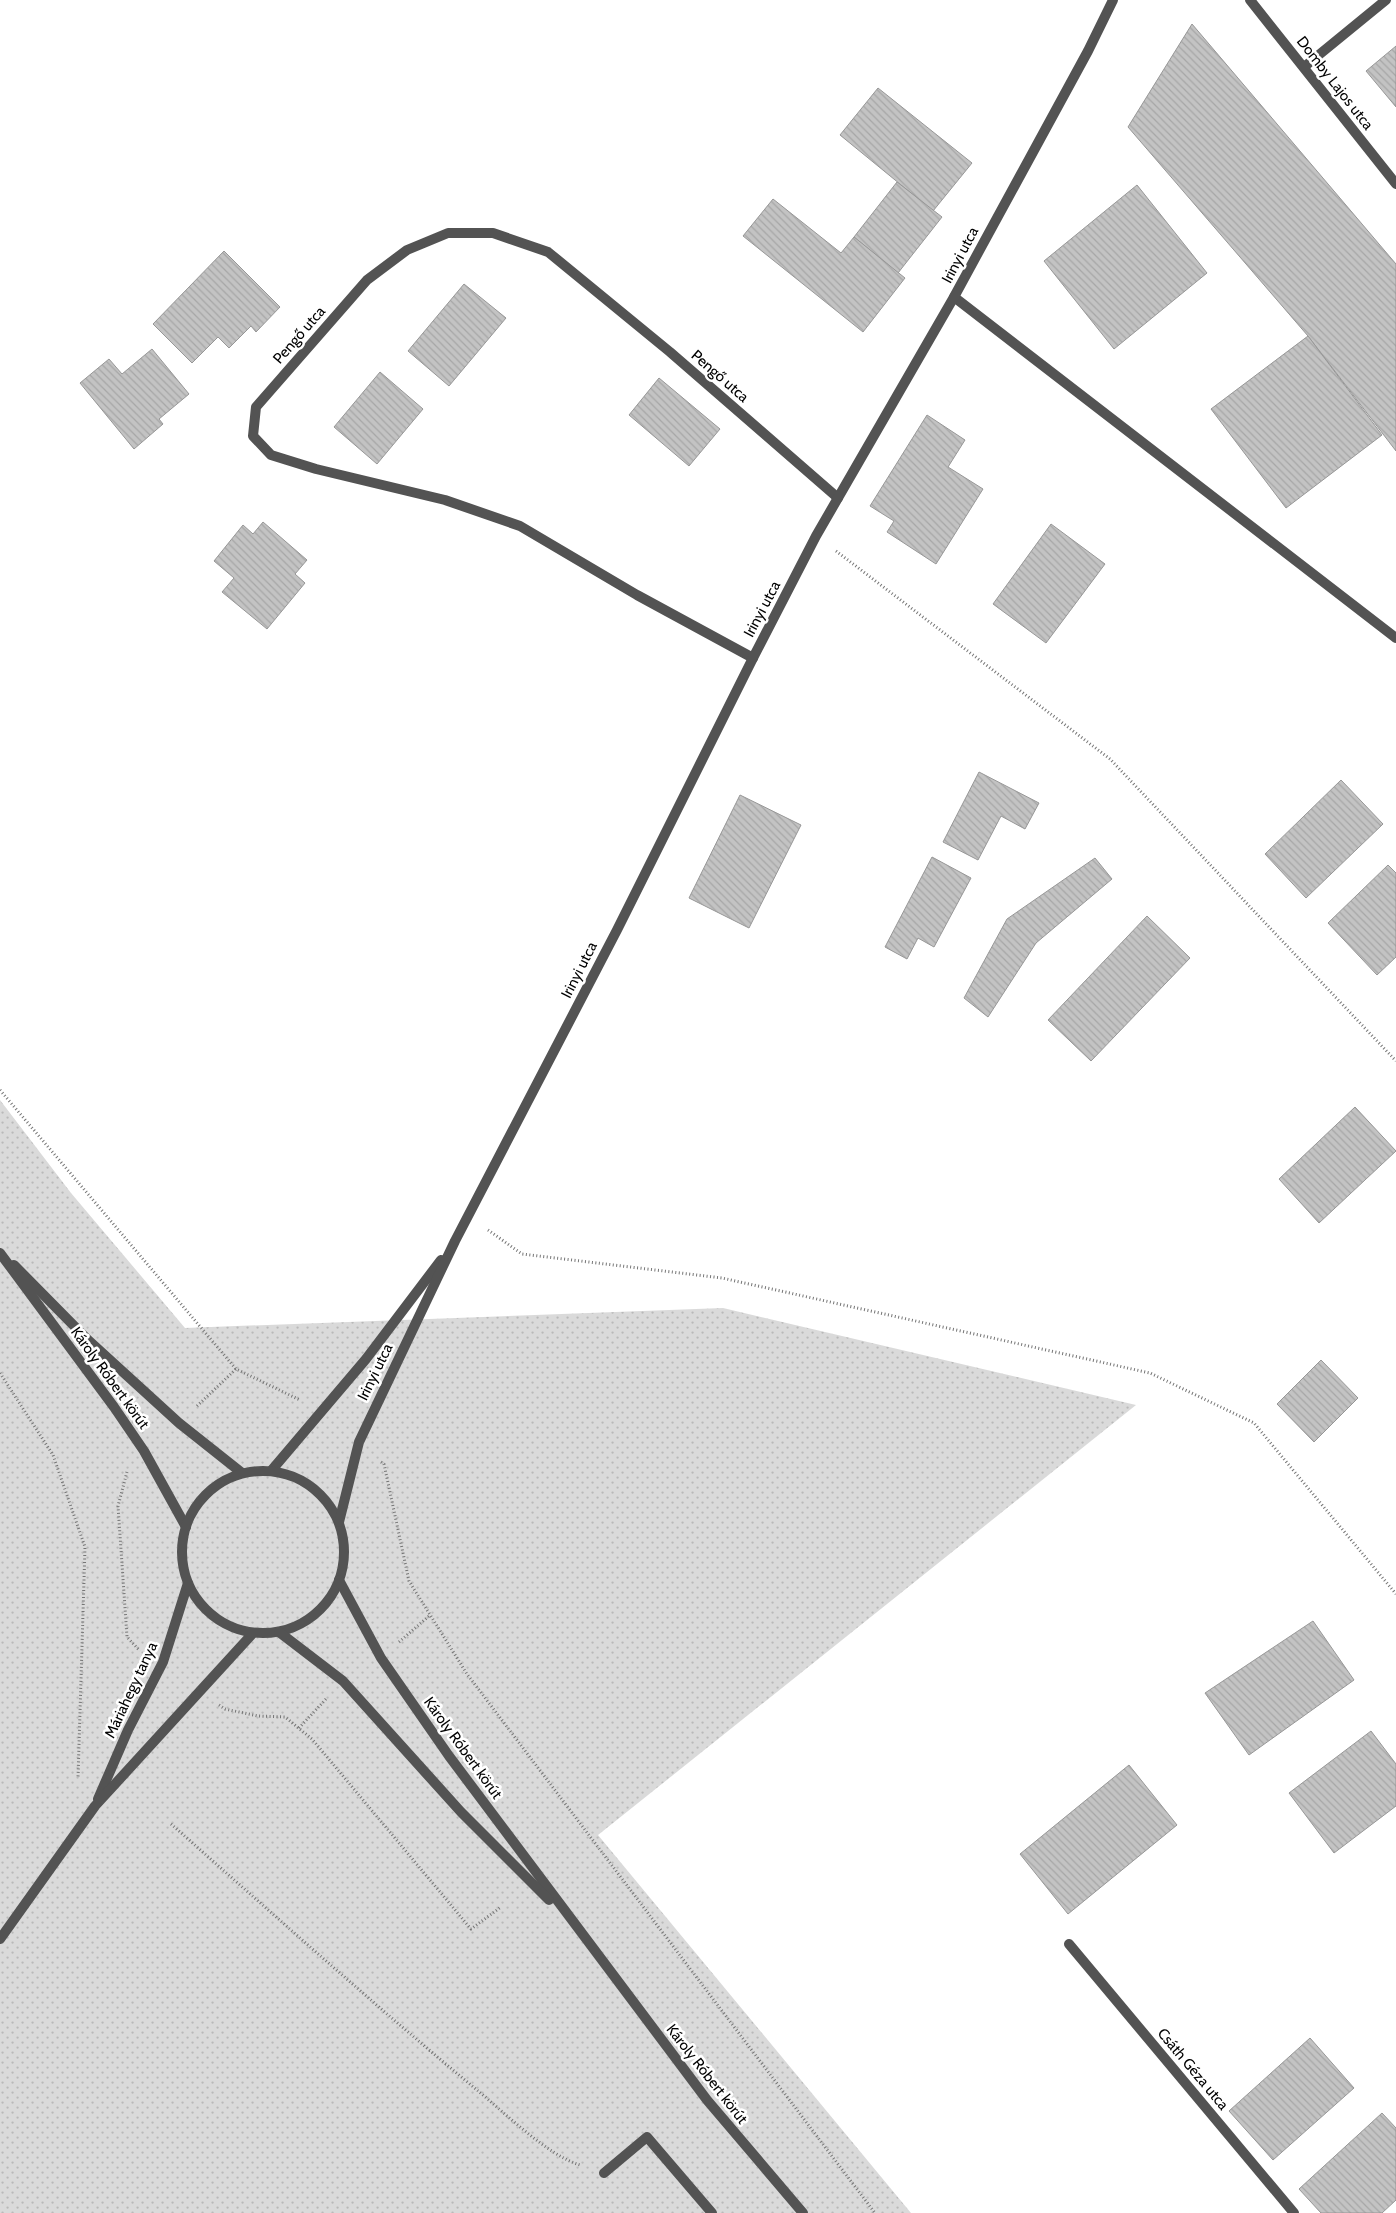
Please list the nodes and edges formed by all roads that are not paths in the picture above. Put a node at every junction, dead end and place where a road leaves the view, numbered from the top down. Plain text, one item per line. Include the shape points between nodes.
1 (1113, 0) edge
2 (1250, 0) edge
3 (1386, 0) edge
4 (1304, 67) junction
5 (1396, 184) edge
6 (954, 297) junction
7 (838, 498) junction
8 (1396, 638) edge
9 (753, 658) junction
10 (455, 1241) junction
11 (0, 1252) edge
12 (271, 1471) junction
13 (242, 1473) junction
14 (339, 1522) junction
15 (186, 1527) junction
16 (340, 1580) junction
17 (188, 1583) junction
18 (279, 1632) junction
19 (253, 1633) junction
20 (95, 1806) junction
21 (574, 1926) junction
22 (0, 1938) edge
23 (1069, 1944) dead end
24 (604, 2173) road end
25 (712, 2213) edge
26 (803, 2213) edge
27 (1294, 2213) edge

1 - 6 street, Irinyi utca
2 - 4 street, Domby Lajos utca
3 - 4 street
4 - 5 street, Domby Lajos utca
6 - 7 street, Irinyi utca
6 - 8 street
7 - 9 street, Irinyi utca
7 - 9 street, Pengő utca via 670,352 548,252 493,233 448,233 407,250 367,280 256,407 253,436 271,455 316,470 445,500 520,526
9 - 10 street, Irinyi utca via 617,930
10 - 12 street, Irinyi utca via 366,1359
10 - 14 street, Irinyi utca via 358,1442
11 - 13 street, Károly Róbert körút via 88,1340 179,1423
11 - 15 street, Károly Róbert körút via 139,1444
12 - 13 street
12 - 14 street via 292,1476 312,1487 328,1503
13 - 15 street via 207,1493
14 - 16 street via 344,1541
15 - 17 street via 182,1546
16 - 18 street via 330,1599 316,1614
16 - 21 street, Károly Róbert körút via 381,1658
17 - 19 street via 198,1602 214,1617 233,1628
17 - 20 street, Máriahegy tanya via 163,1662 128,1730
18 - 19 street
18 - 21 street, Károly Róbert körút via 343,1681 462,1812
19 - 20 street, Máriahegy tanya
20 - 22 street, Máriahegy tanya
21 - 26 street, Károly Róbert körút via 707,2100
23 - 27 street, Csáth Géza utca
24 - 25 street via 647,2137

